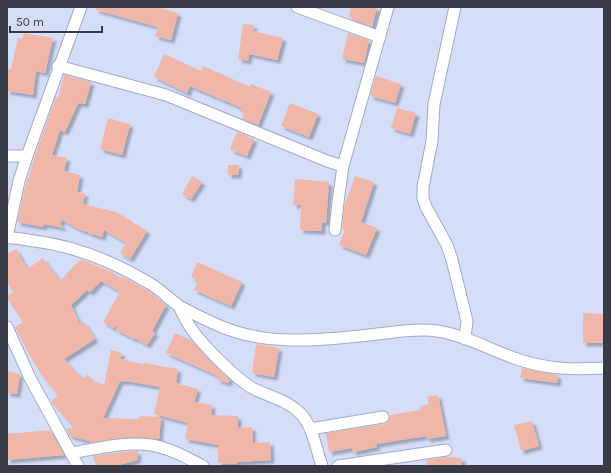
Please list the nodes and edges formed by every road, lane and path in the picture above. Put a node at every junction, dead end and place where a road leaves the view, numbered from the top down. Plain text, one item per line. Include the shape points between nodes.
1 (81, 7) edge
2 (297, 7) edge
3 (388, 7) edge
4 (455, 7) edge
5 (380, 37) junction
6 (58, 66) junction
7 (7, 156) edge
8 (26, 156) junction
9 (343, 166) junction
10 (335, 230) dead end
11 (7, 238) edge
12 (180, 306) junction
13 (7, 327) edge
14 (465, 338) junction
15 (604, 368) edge
16 (383, 417) dead end
17 (310, 429) junction
18 (446, 450) dead end
19 (71, 453) junction
20 (380, 463) edge
21 (78, 466) edge
22 (203, 466) edge
23 (322, 466) edge
24 (338, 466) edge

1 - 6 street
2 - 5 street
3 - 5 street
4 - 14 street via 434,104 432,141 423,198 452,260 467,321
5 - 9 street
6 - 8 street
6 - 9 street via 166,95
7 - 8 street
8 - 11 street
9 - 10 street
11 - 12 street via 67,247 96,257 150,283
12 - 14 street via 214,324 245,334 273,339 333,339 413,331 441,332
12 - 17 street via 192,330 221,361 254,388 290,405 304,417
13 - 19 street via 30,378
14 - 15 street via 516,359 561,369
16 - 17 street
17 - 23 street
18 - 20 street
19 - 21 street
19 - 22 street via 122,445 152,445
20 - 24 street

